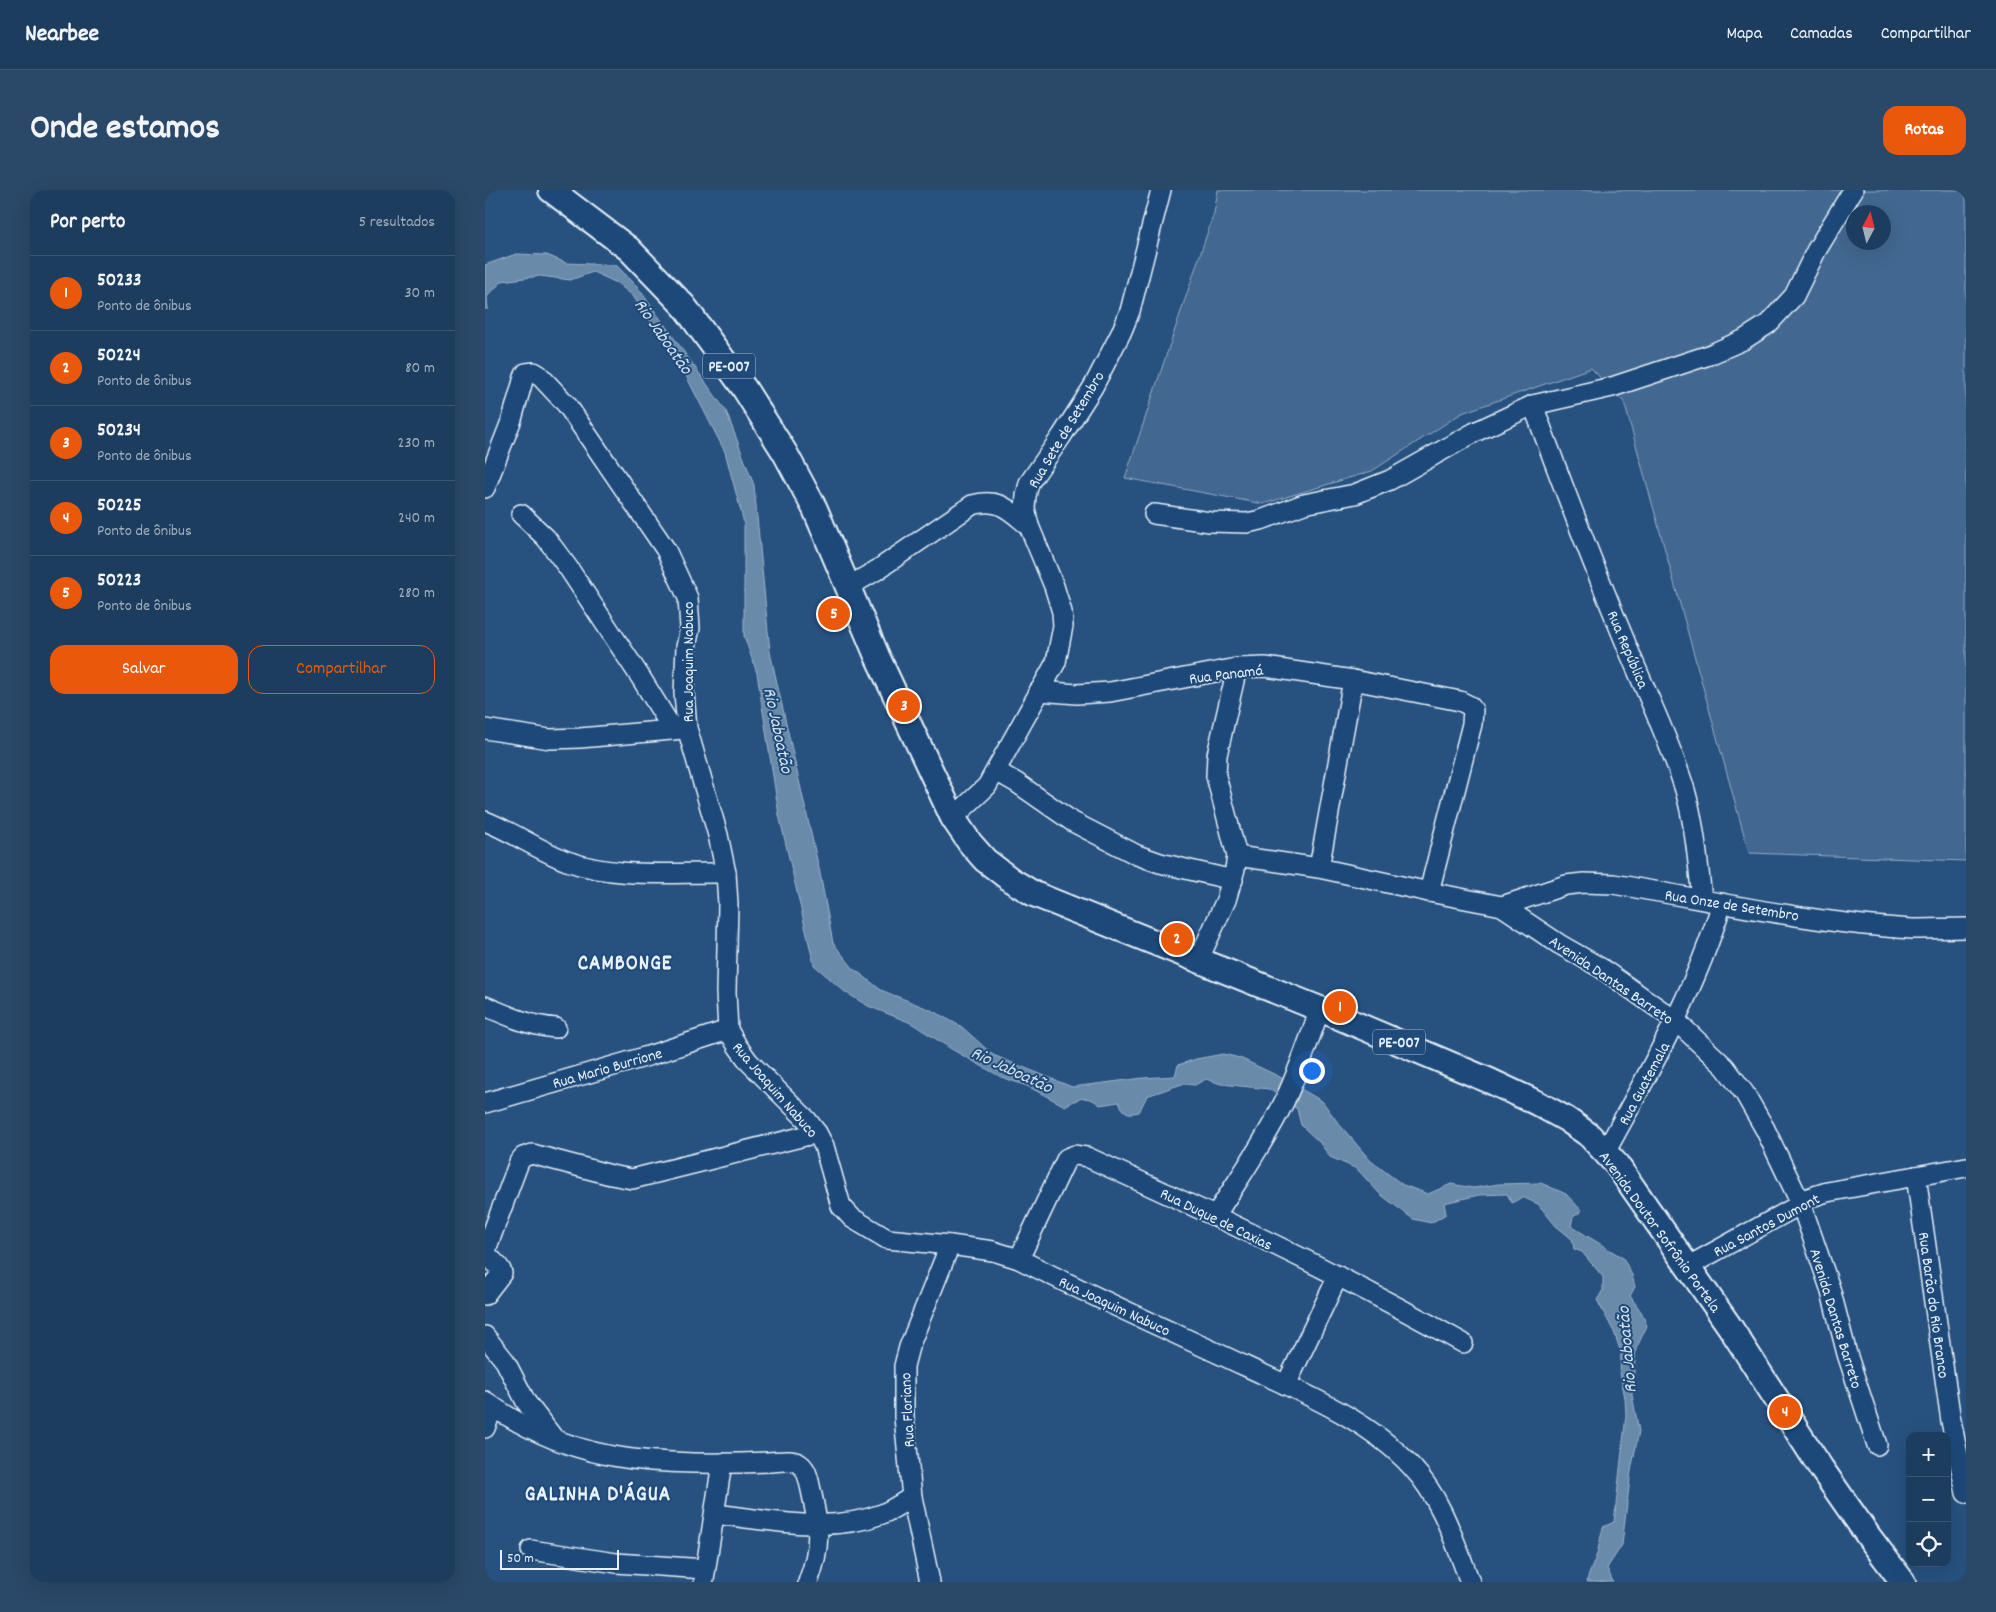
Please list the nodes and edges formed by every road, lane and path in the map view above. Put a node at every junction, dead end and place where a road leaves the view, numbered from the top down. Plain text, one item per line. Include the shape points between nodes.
1 (551, 190) edge
2 (1161, 190) edge
3 (1853, 190) edge
4 (1533, 405) junction
5 (485, 488) edge
6 (521, 514) dead end
7 (1154, 514) dead end
8 (1029, 526) junction
9 (848, 587) junction
10 (1237, 668) junction
11 (1353, 680) junction
12 (1039, 691) junction
13 (485, 729) edge
14 (680, 729) junction
15 (996, 771) junction
16 (953, 818) junction
17 (485, 820) edge
18 (1237, 856) junction
19 (1319, 868) junction
20 (726, 873) junction
21 (1233, 880) junction
22 (1429, 892) junction
23 (1703, 899) junction
24 (1722, 903) junction
25 (1502, 906) junction
26 (1966, 928) edge
27 (1197, 961) junction
28 (485, 1006) edge
29 (1320, 1009) junction
30 (1676, 1021) junction
31 (556, 1028) dead end
32 (728, 1030) junction
33 (485, 1103) edge
34 (817, 1134) junction
35 (1606, 1151) junction
36 (1966, 1167) edge
37 (1917, 1176) junction
38 (1801, 1204) junction
39 (1215, 1216) junction
40 (950, 1245) junction
41 (1019, 1259) junction
42 (1687, 1267) junction
43 (1338, 1276) junction
44 (485, 1295) edge
45 (485, 1336) edge
46 (1463, 1343) dead end
47 (1286, 1385) junction
48 (489, 1404) edge
49 (485, 1428) edge
50 (556, 1440) junction
51 (1877, 1445) dead end
52 (721, 1463) junction
53 (1966, 1493) edge
54 (912, 1497) junction
55 (715, 1514) junction
56 (819, 1525) junction
57 (531, 1550) dead end
58 (704, 1576) edge
59 (1900, 1581) edge
60 (808, 1582) edge
61 (930, 1582) edge
62 (1469, 1582) edge

1 - 9 main road, Avenida Doutor Sofrônio Portela / PE-007 via 629,250 684,306 713,344 785,453 815,509
2 - 8 street, Rua Sete de Setembro via 1130,311 1121,333 1082,404 1029,483 1025,508
3 - 4 street via 1794,296 1768,324 1743,340 1709,355 1612,387
4 - 7 street via 1475,432 1390,480 1355,494 1305,504 1247,523 1210,522
4 - 23 street, Rua República via 1675,759 1688,808
5 - 14 street, Rua Joaquim Nabuco via 512,419 524,377 529,372 539,375 567,405 666,550 688,598 690,612
6 - 14 street via 546,538 569,569 641,678
8 - 9 street via 1004,506 983,502 972,505
8 - 12 street, Rua Sete de Setembro via 1057,593 1063,626 1056,662
9 - 16 main road, Avenida Doutor Sofrônio Portela / PE-007
10 - 11 street, Rua Panamá via 1265,667
10 - 12 street, Rua Panamá via 1110,692
10 - 18 street via 1217,755 1216,776
11 - 19 street
11 - 22 street, Rua Panamá via 1460,701 1473,710
12 - 15 street, Rua Sete de Setembro
13 - 14 street via 550,739
14 - 20 street, Rua Joaquim Nabuco via 718,836
15 - 16 street, Rua Sete de Setembro via 981,792
15 - 21 street via 1073,822 1137,855
16 - 27 main road, Avenida Doutor Sofrônio Portela / PE-007 via 985,860 1034,894
17 - 20 street via 552,854 592,868 615,872
18 - 19 street, Avenida Dantas Barreto
18 - 21 street
19 - 22 street, Avenida Dantas Barreto
20 - 32 street, Rua Joaquim Nabuco via 729,904
21 - 27 street
22 - 25 street, Avenida Dantas Barreto
23 - 24 street, Rua Onze de Setembro
23 - 25 street, Rua Onze de Setembro via 1613,884 1583,883 1566,885
24 - 26 street, Rua Onze de Setembro via 1873,925 1914,929
24 - 30 street, Rua Guatemala via 1700,967
25 - 30 street, Avenida Dantas Barreto via 1601,968
27 - 29 main road, Avenida Doutor Sofrônio Portela / PE-007
28 - 31 street via 522,1022
29 - 35 main road, Avenida Doutor Sofrônio Portela / PE-007 via 1537,1103 1589,1135
29 - 39 street via 1282,1107
30 - 35 street, Rua Guatemala
30 - 38 street, Avenida Dantas Barreto via 1725,1067 1745,1094
32 - 33 street, Rua Mario Burrione
32 - 34 street, Rua Joaquim Nabuco via 749,1062
34 - 40 street, Rua Joaquim Nabuco via 824,1146 841,1206 852,1218 887,1239
34 - 44 street via 632,1178 526,1155 519,1162 486,1250 487,1257 502,1273
35 - 42 main road, Avenida Doutor Sofrônio Portela / PE-007
36 - 37 street, Rua Santos Dumont
37 - 38 street, Rua Santos Dumont via 1827,1192 1808,1198
37 - 53 street, Rua Barão do Rio Branco via 1951,1421
38 - 42 street, Rua Santos Dumont
38 - 51 street, Avenida Dantas Barreto
39 - 41 street, Rua Duque de Caxias via 1087,1156 1075,1155 1067,1158
39 - 43 street, Rua Duque de Caxias
40 - 41 street, Rua Joaquim Nabuco via 993,1251
40 - 54 street, Rua Floriano via 903,1366
41 - 47 street, Rua Joaquim Nabuco
42 - 59 main road, Avenida Doutor Sofrônio Portela / PE-007
43 - 46 street, Rua Duque de Caxias
43 - 47 street
45 - 50 street via 505,1361 526,1402
47 - 62 street, Rua Joaquim Nabuco via 1359,1423 1414,1469 1443,1514
48 - 49 street
48 - 50 street
50 - 52 street via 581,1449 632,1459
52 - 55 street
52 - 56 street via 791,1461 802,1466 808,1476
54 - 56 street via 864,1519
54 - 61 street, Rua Floriano
55 - 56 street
55 - 58 street
56 - 60 street via 817,1554
57 - 58 street

